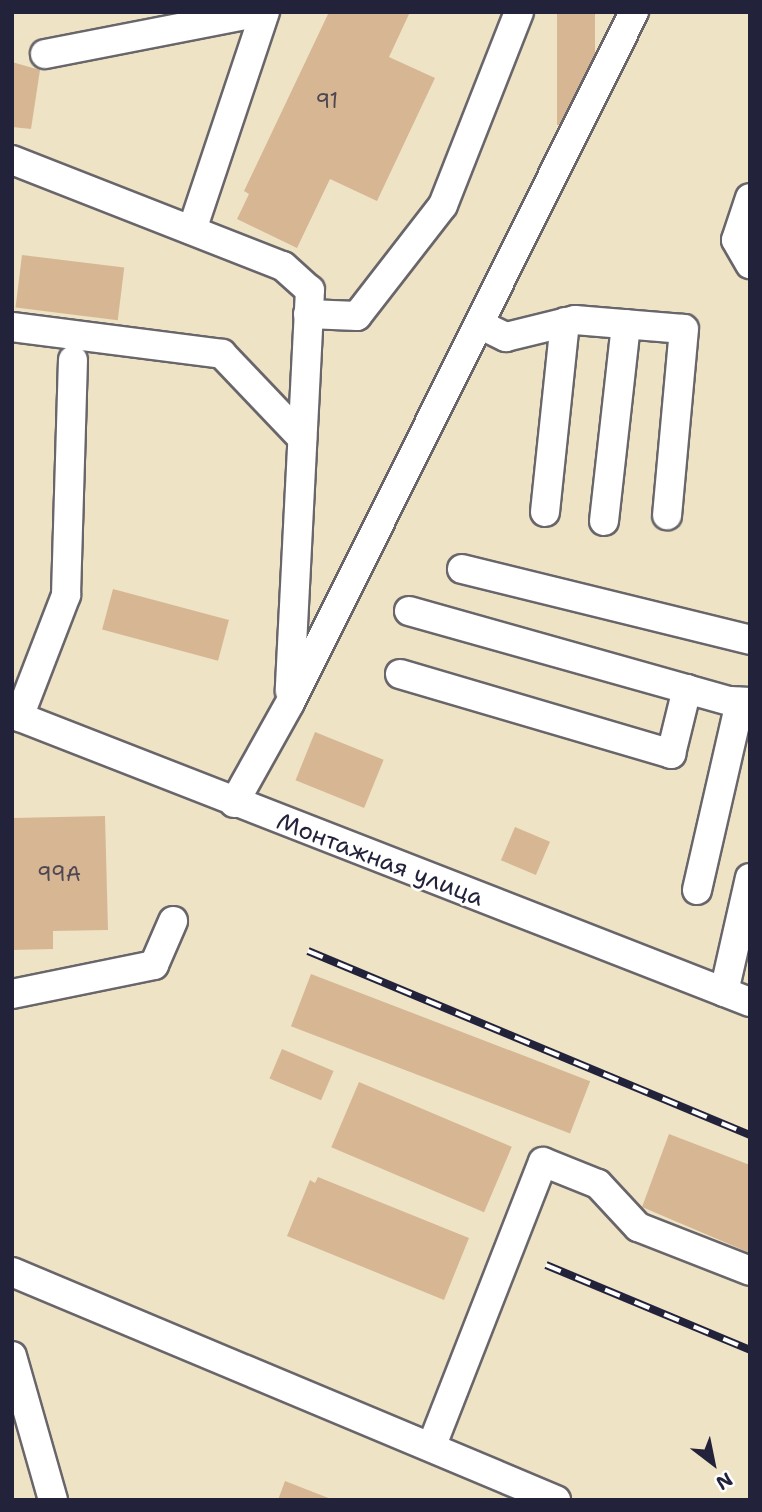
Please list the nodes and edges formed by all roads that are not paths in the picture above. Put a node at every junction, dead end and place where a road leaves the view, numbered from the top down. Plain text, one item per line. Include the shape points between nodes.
1 (263, 12) edge
2 (519, 12) edge
3 (635, 12) edge
4 (45, 54) dead end
5 (12, 160) edge
6 (750, 198) edge
7 (192, 230) junction
8 (750, 264) edge
9 (309, 314) junction
10 (565, 322) junction
11 (479, 324) junction
12 (626, 324) junction
13 (12, 327) edge
14 (73, 360) dead end
15 (302, 438) junction
16 (545, 512) dead end
17 (667, 515) dead end
18 (604, 521) dead end
19 (462, 569) dead end
20 (409, 611) dead end
21 (750, 640) edge
22 (400, 674) dead end
23 (687, 689) junction
24 (745, 702) edge
25 (290, 703) junction
26 (16, 716) edge
27 (234, 803) junction
28 (750, 878) edge
29 (697, 890) dead end
30 (173, 921) dead end
31 (724, 992) junction
32 (12, 994) edge
33 (750, 1002) edge
34 (750, 1271) edge
35 (12, 1272) edge
36 (12, 1356) edge
37 (432, 1445) junction
38 (52, 1500) edge
39 (556, 1500) edge

1 - 4 street
1 - 7 street
2 - 9 street via 443,205 357,316
3 - 11 street
5 - 7 street
6 - 8 street via 736,240
7 - 9 street via 298,276 310,290
9 - 15 street
10 - 11 street via 506,337
10 - 12 street
10 - 16 street
11 - 25 street
12 - 17 street via 684,329
12 - 18 street
13 - 15 street via 222,354
14 - 26 street via 66,595
15 - 25 street
19 - 21 street
20 - 23 street
22 - 23 street via 671,754
23 - 24 street
24 - 29 street
25 - 27 street
26 - 27 street, Монтажная улица
27 - 31 street, Монтажная улица
28 - 31 street
30 - 32 street via 154,965
31 - 33 street, Монтажная улица
34 - 37 street via 638,1227 598,1184 543,1162
35 - 37 street
36 - 38 street
37 - 39 street

